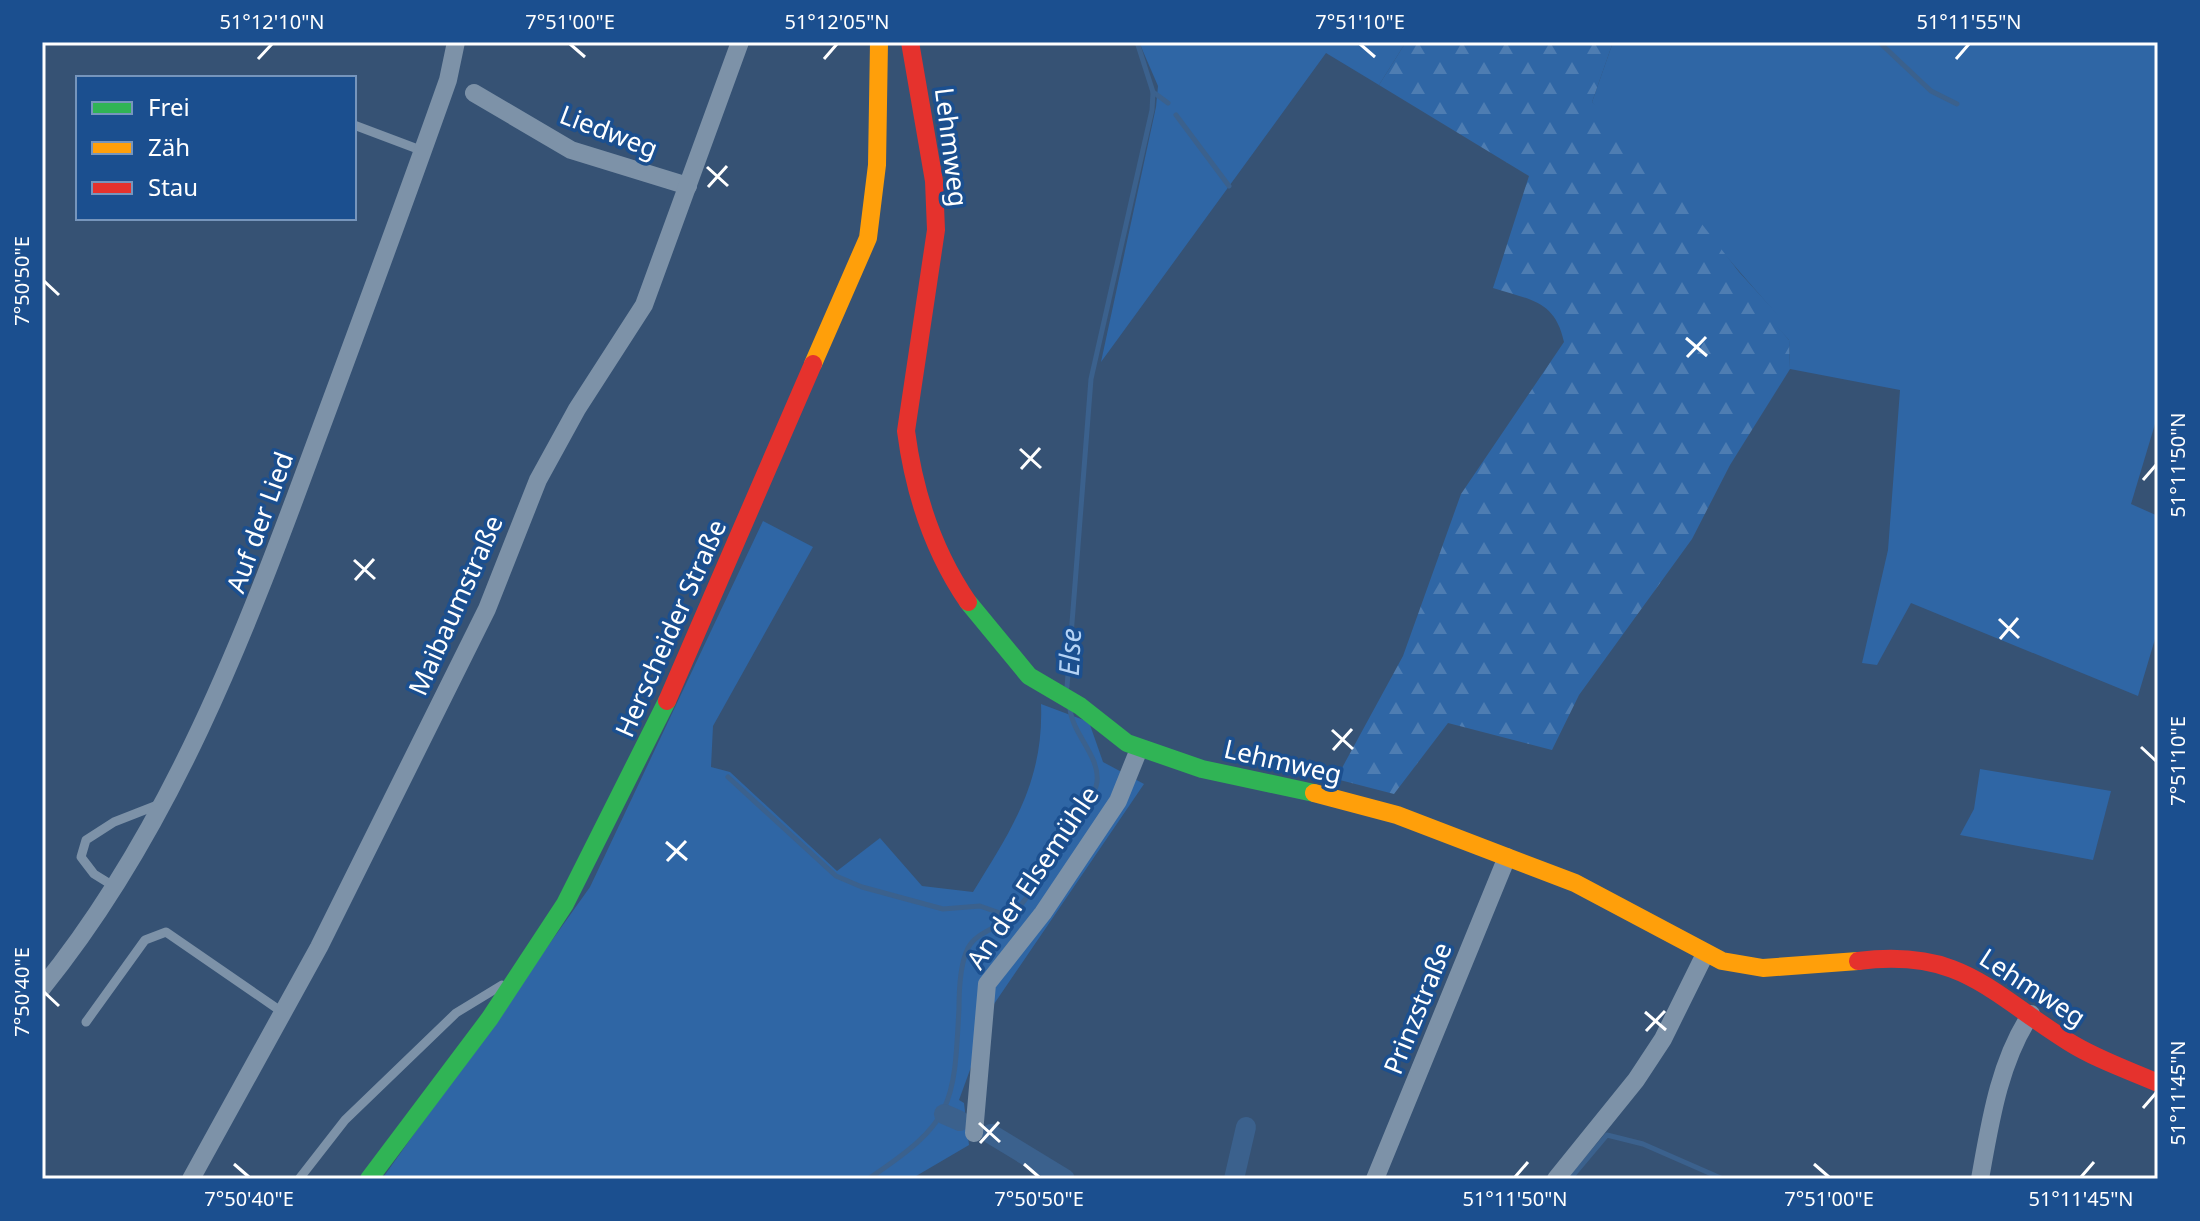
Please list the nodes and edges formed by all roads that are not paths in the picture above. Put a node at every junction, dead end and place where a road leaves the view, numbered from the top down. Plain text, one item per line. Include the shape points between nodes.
1 (456, 42) edge
2 (740, 42) edge
3 (879, 42) edge
4 (910, 42) edge
5 (474, 93) dead end
6 (356, 126) edge
7 (423, 151) junction
8 (688, 186) junction
9 (1139, 749) junction
10 (160, 804) junction
11 (1507, 857) junction
12 (115, 887) junction
13 (1698, 951) junction
14 (516, 979) junction
15 (42, 988) edge
16 (285, 1014) junction
17 (2031, 1014) junction
18 (86, 1022) dead end
19 (2158, 1083) edge
20 (974, 1133) dead end
21 (191, 1179) edge
22 (299, 1179) edge
23 (369, 1179) edge
24 (1375, 1179) edge
25 (1556, 1179) edge
26 (1980, 1179) edge

1 - 7 street, Auf der Lied
2 - 8 street, Maibaumstraße
3 - 14 street, Herscheider Straße via 874,203 857,271 639,762 565,904
4 - 9 street, Lehmweg via 934,181 936,230 906,431 908,463 931,532 967,598 1011,658 1032,679
5 - 8 street, Liedweg via 571,150
6 - 7 lane
7 - 10 street, Auf der Lied via 253,612
8 - 16 street, Maibaumstraße via 644,305 538,480 487,609
9 - 11 street, Lehmweg via 1383,811
9 - 20 street, An der Elsemühle via 1110,813 1043,913 987,984
10 - 12 street, Auf der Lied
10 - 12 lane via 86,840 81,857 86,866
11 - 13 street, Lehmweg via 1619,904
11 - 24 street, Prinzstraße
12 - 15 street, Auf der Lied
13 - 17 street, Lehmweg via 1767,970 1886,959 1930,961 1980,980
13 - 25 street via 1663,1039
14 - 22 lane via 456,1013 345,1120
14 - 23 street, Herscheider Straße
16 - 18 lane via 166,932 145,940
16 - 21 street, Maibaumstraße
17 - 19 street, Lehmweg via 2086,1052
17 - 26 street via 2002,1075

